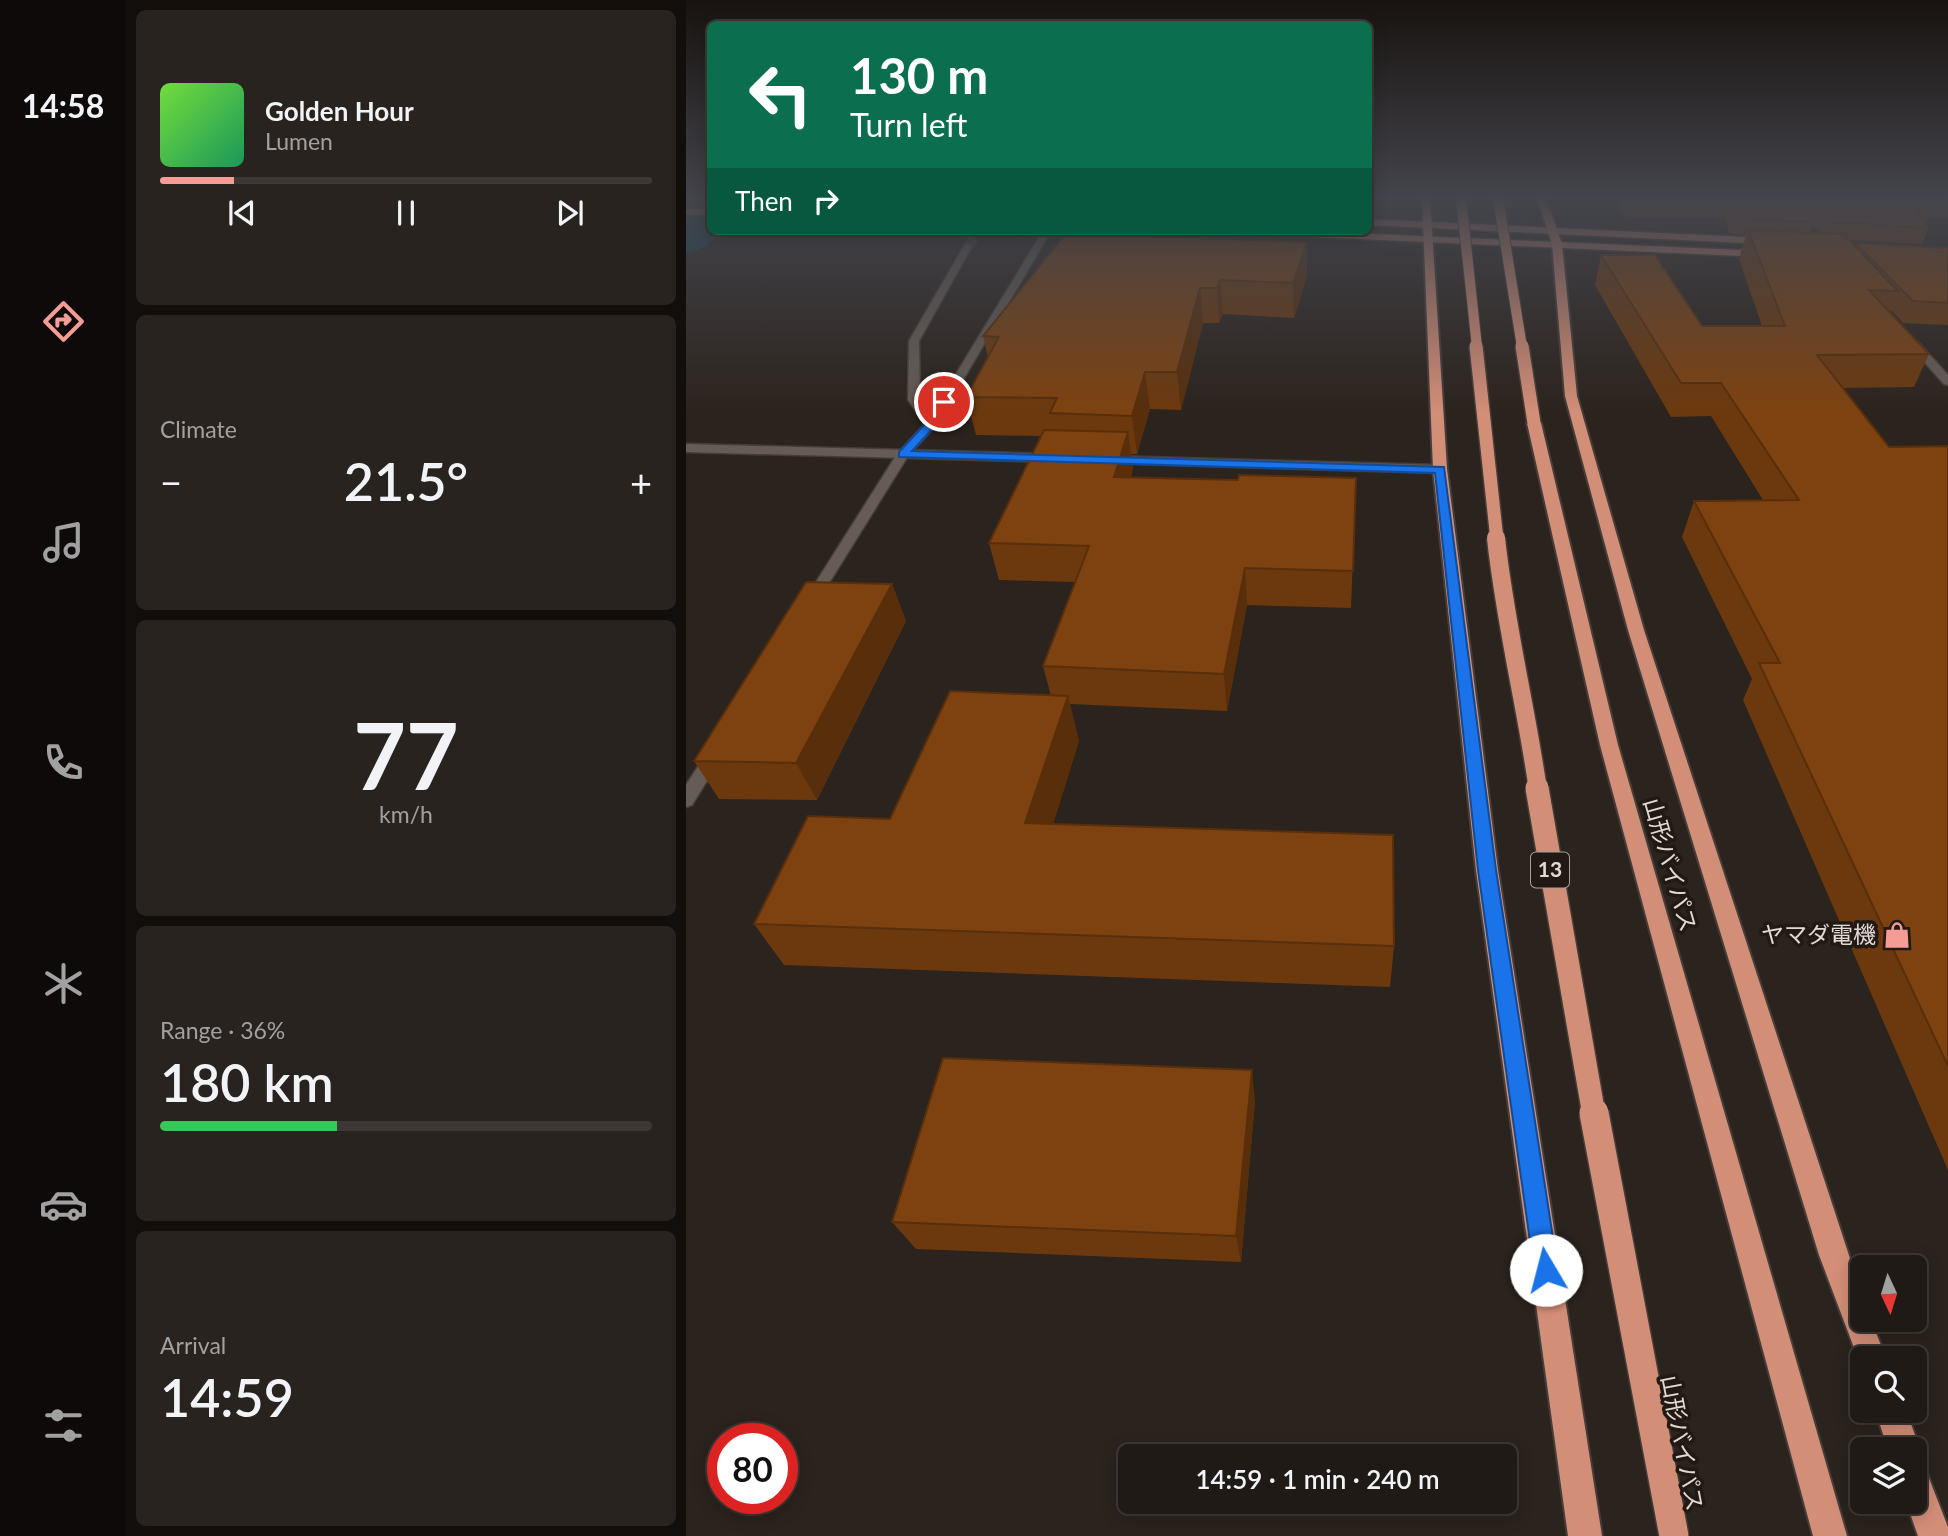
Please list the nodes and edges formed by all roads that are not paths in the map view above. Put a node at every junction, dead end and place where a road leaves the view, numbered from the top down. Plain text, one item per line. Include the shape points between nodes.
1 (955, 270) edge
2 (1024, 270) edge
3 (1429, 270) edge
4 (1468, 270) edge
5 (1509, 270) edge
6 (1558, 270) edge
7 (1901, 330) edge
8 (1948, 382) edge
9 (931, 424) junction
10 (686, 448) edge
11 (903, 454) junction
12 (1068, 459) edge
13 (1096, 460) edge
14 (1440, 469) junction
15 (802, 615) edge
16 (722, 742) edge
17 (686, 800) edge
18 (1867, 1346) edge
19 (1927, 1514) edge
20 (1586, 1536) edge
21 (1674, 1536) edge
22 (1830, 1536) edge
23 (1935, 1536) edge

1 - 9 street via 914,341 914,400
2 - 9 street
3 - 14 highway
4 - 21 highway, 山形バイパス / 13, bridge via 1503,601
5 - 22 highway, 山形バイパス, bridge via 1534,424 1609,745
6 - 18 highway via 1571,396 1636,630 1833,1255
7 - 8 street
9 - 11 street
10 - 11 street
11 - 12 street
11 - 15 street
13 - 14 street
14 - 20 highway via 1487,870
16 - 17 street
19 - 23 highway

